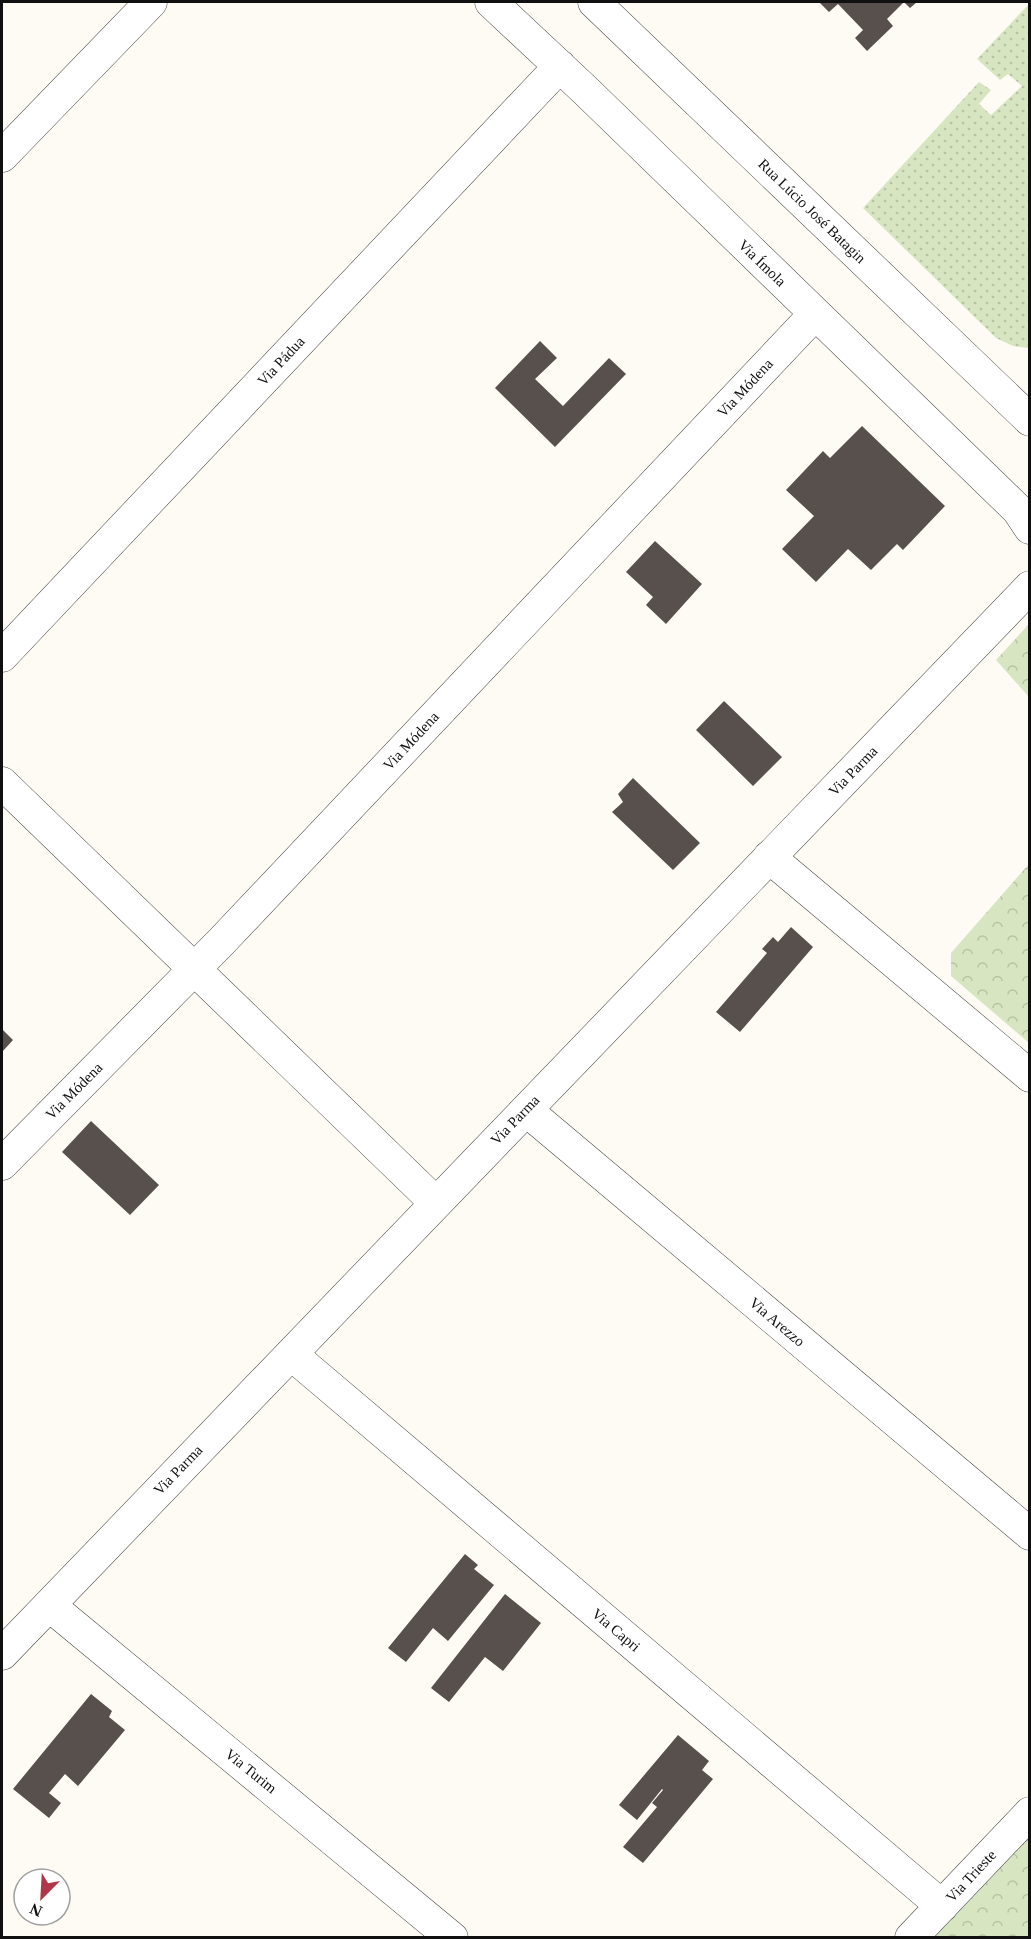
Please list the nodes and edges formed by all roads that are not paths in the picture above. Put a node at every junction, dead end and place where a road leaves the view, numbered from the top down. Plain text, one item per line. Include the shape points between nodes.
1 (151, 2) edge
2 (491, 2) edge
3 (594, 2) edge
4 (560, 66) junction
5 (2, 156) edge
6 (815, 314) junction
7 (1029, 420) edge
8 (1029, 528) edge
9 (1029, 587) edge
10 (2, 656) edge
11 (2, 783) edge
12 (770, 857) junction
13 (195, 969) junction
14 (1029, 1076) edge
15 (526, 1110) junction
16 (2, 1164) edge
17 (436, 1203) junction
18 (291, 1353) junction
19 (1029, 1534) edge
20 (49, 1605) junction
21 (2, 1654) edge
22 (1029, 1813) edge
23 (942, 1906) junction
24 (452, 1938) edge
25 (911, 1938) edge

1 - 5 street
2 - 4 street, Via Ímola
3 - 7 street, Rua Lúcio José Batagin
4 - 6 street, Via Ímola
4 - 10 street, Via Pádua
6 - 8 street, Via Ímola via 1018,510
6 - 13 street, Via Módena
9 - 12 street, Via Parma
11 - 13 street
12 - 14 street
12 - 15 street, Via Parma
13 - 16 street, Via Módena
13 - 17 street
15 - 17 street, Via Parma
15 - 19 street, Via Arezzo
17 - 18 street, Via Parma
18 - 20 street, Via Parma
18 - 23 street, Via Capri
20 - 21 street, Via Parma
20 - 24 street, Via Turim
22 - 23 street, Via Trieste
23 - 25 street, Via Trieste

